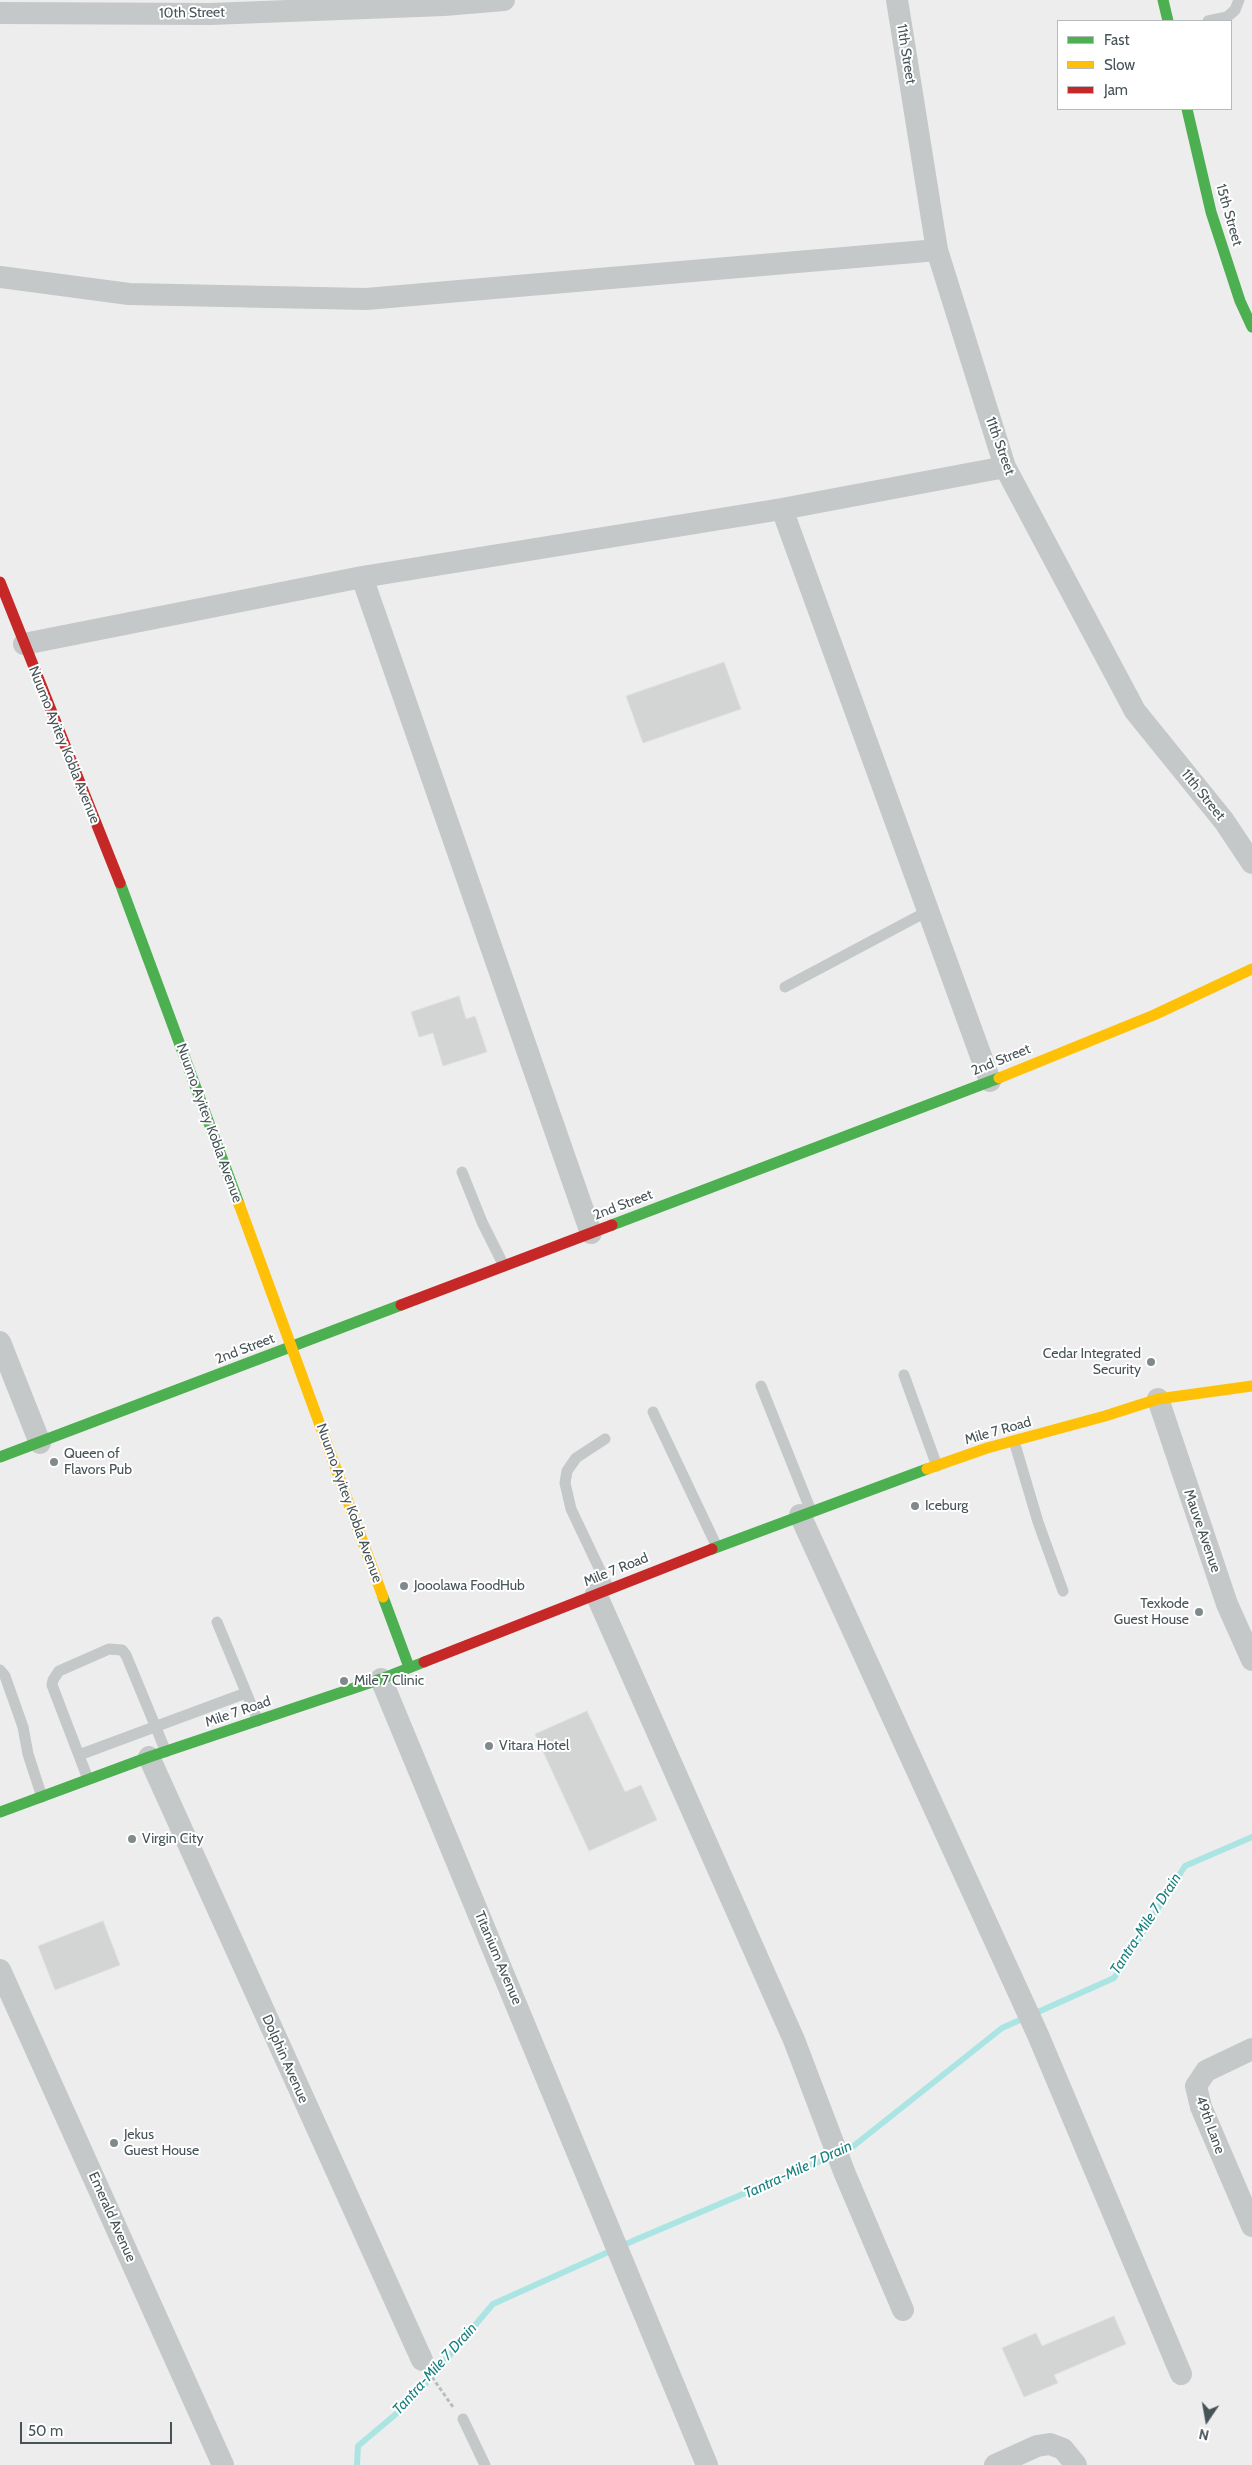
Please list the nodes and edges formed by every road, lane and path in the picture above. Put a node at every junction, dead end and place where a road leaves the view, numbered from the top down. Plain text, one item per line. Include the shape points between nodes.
1 (504, 0) edge
2 (897, 0) edge
3 (1163, 0) edge
4 (1239, 0) edge
5 (444, 2) edge
6 (366, 4) edge
7 (2, 13) edge
8 (1168, 20) edge
9 (1213, 20) edge
10 (1187, 110) edge
11 (937, 250) junction
12 (0, 278) edge
13 (1252, 327) edge
14 (1005, 467) junction
15 (782, 509) junction
16 (362, 577) junction
17 (0, 582) edge
18 (5, 610) edge
19 (24, 644) junction
20 (1252, 863) edge
21 (928, 911) junction
22 (1252, 969) edge
23 (785, 988) dead end
24 (990, 1081) junction
25 (462, 1172) dead end
26 (591, 1233) junction
27 (504, 1266) junction
28 (0, 1342) edge
29 (291, 1348) junction
30 (904, 1374) dead end
31 (761, 1386) dead end
32 (1252, 1386) edge
33 (1158, 1400) junction
34 (653, 1412) dead end
35 (605, 1439) dead end
36 (1014, 1441) junction
37 (40, 1443) junction
38 (0, 1457) edge
39 (936, 1466) junction
40 (805, 1513) junction
41 (717, 1547) junction
42 (1063, 1591) dead end
43 (603, 1592) junction
44 (217, 1622) dead end
45 (1252, 1660) edge
46 (409, 1667) junction
47 (0, 1670) edge
48 (381, 1679) junction
49 (246, 1693) junction
50 (258, 1721) junction
51 (197, 1726) junction
52 (156, 1727) junction
53 (157, 1754) junction
54 (79, 1755) junction
55 (88, 1780) junction
56 (42, 1797) junction
57 (0, 1812) edge
58 (0, 1970) edge
59 (1252, 2049) edge
60 (1252, 2226) edge
61 (903, 2310) dead end
62 (424, 2365) joint
63 (1181, 2374) dead end
64 (448, 2402) dead end
65 (463, 2419) dead end
66 (223, 2465) edge
67 (485, 2465) edge
68 (707, 2465) edge
69 (995, 2465) edge
70 (1076, 2465) edge

1 - 5 street, 10th Street
2 - 11 street, 11th Street
3 - 8 street
4 - 9 lane via 1228,17
5 - 6 street, 10th Street
6 - 7 street, 10th Street via 210,14
10 - 13 street, 15th Street via 1210,212
11 - 12 street via 366,299 129,294
11 - 14 street, 11th Street
14 - 15 street
14 - 20 street, 11th Street via 1135,711 1224,821
15 - 16 street
15 - 21 street
16 - 19 street
16 - 26 street
17 - 18 street, Nuumo Ayitey Kobla Avenue
18 - 19 street, Nuumo Ayitey Kobla Avenue
19 - 29 street, Nuumo Ayitey Kobla Avenue via 124,893
21 - 23 lane
21 - 24 street
22 - 24 street, 2nd Street via 1154,1015
24 - 26 street, 2nd Street
25 - 27 lane
26 - 27 street, 2nd Street
27 - 29 street, 2nd Street
28 - 37 street
29 - 37 street, 2nd Street
29 - 46 street, Nuumo Ayitey Kobla Avenue
30 - 39 lane
31 - 40 lane
32 - 33 street, Mile 7 Road
33 - 36 street, Mile 7 Road
33 - 45 street, Mauve Avenue via 1227,1604
34 - 41 lane
35 - 43 lane via 576,1458 567,1471 565,1483 570,1510
36 - 39 street, Mile 7 Road
36 - 42 lane
37 - 38 street, 2nd Street
39 - 40 street, Mile 7 Road
40 - 41 street, Mile 7 Road
40 - 63 street via 1038,2035
41 - 43 street, Mile 7 Road
43 - 46 street, Mile 7 Road
43 - 61 street via 794,2040 845,2174
44 - 49 lane
46 - 48 street, Mile 7 Road
47 - 56 lane via 23,1727
48 - 50 street, Mile 7 Road
48 - 68 street, Titanium Avenue
49 - 50 lane
49 - 51 lane
50 - 51 street, Mile 7 Road
51 - 52 lane
51 - 53 street, Mile 7 Road
52 - 53 lane
52 - 54 lane
52 - 54 lane via 126,1655 122,1650 109,1649 59,1671 53,1680 52,1685
53 - 55 street, Mile 7 Road
53 - 62 street, Dolphin Avenue
54 - 55 lane
55 - 56 street, Mile 7 Road
56 - 57 street, Mile 7 Road
58 - 66 street, Emerald Avenue
59 - 60 street, 49th Lane via 1206,2071 1196,2086 1201,2107
62 - 64 path
65 - 67 lane
69 - 70 street via 1037,2446 1050,2444 1063,2449

